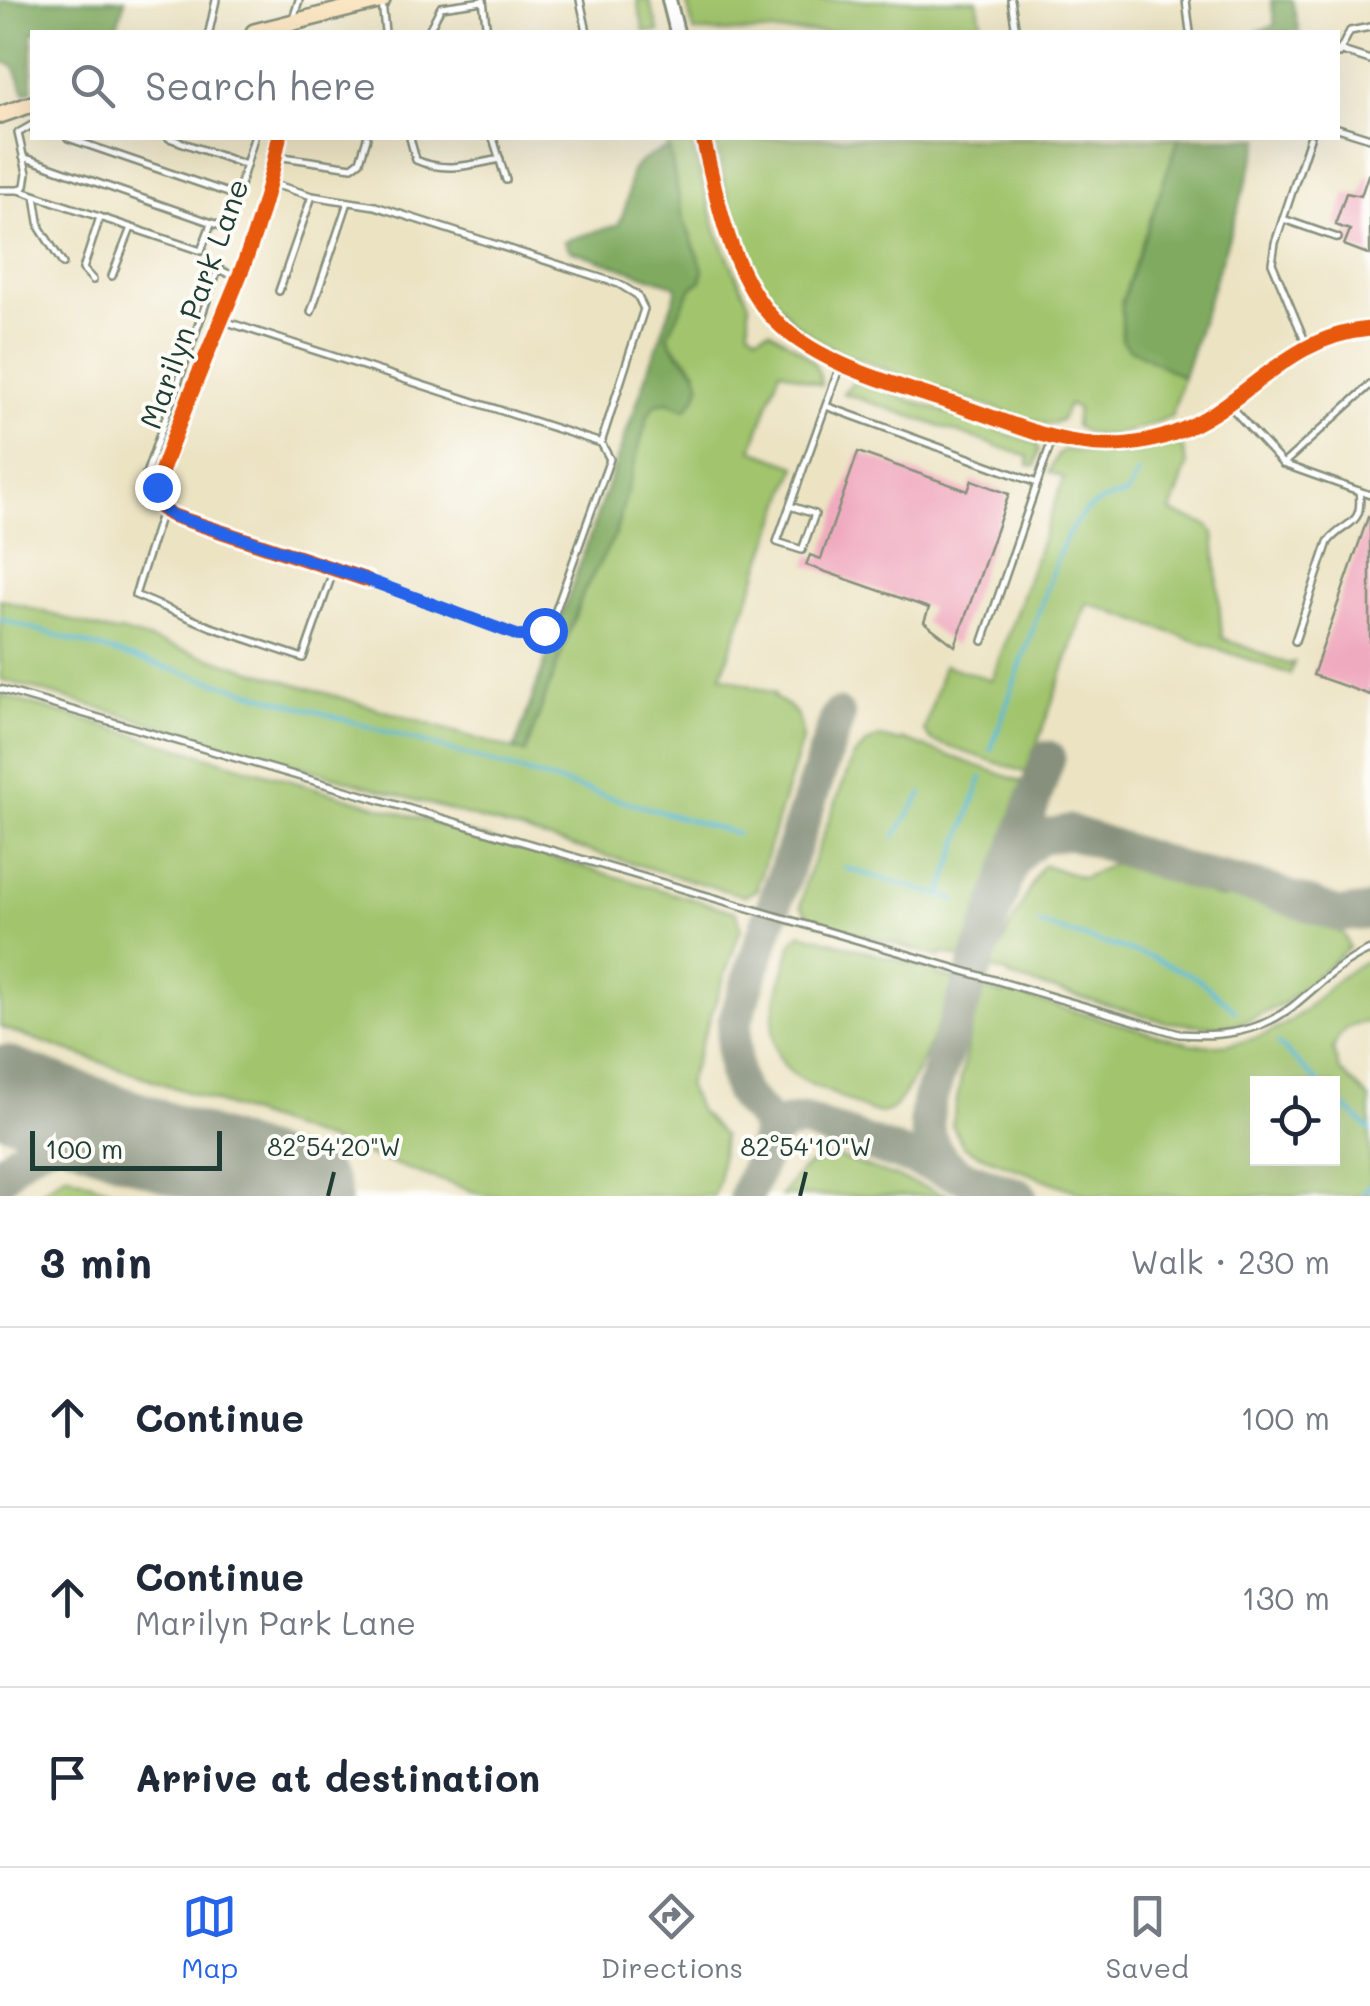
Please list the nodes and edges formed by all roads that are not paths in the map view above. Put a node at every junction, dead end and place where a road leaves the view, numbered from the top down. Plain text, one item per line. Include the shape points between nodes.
1 (216, 0) edge
2 (299, 0) edge
3 (382, 0) edge
4 (483, 0) edge
5 (580, 0) edge
6 (670, 0) edge
7 (1011, 0) edge
8 (1186, 0) edge
9 (440, 4) edge
10 (292, 27) edge
11 (1370, 27) edge
12 (209, 30) edge
13 (385, 30) edge
14 (429, 30) edge
15 (487, 30) edge
16 (587, 30) edge
17 (677, 30) edge
18 (1016, 30) edge
19 (1190, 30) edge
20 (1340, 49) edge
21 (1340, 52) edge
22 (1370, 60) edge
23 (30, 105) edge
24 (0, 115) edge
25 (30, 126) edge
26 (1340, 129) edge
27 (1370, 138) edge
28 (74, 140) edge
29 (175, 140) edge
30 (253, 140) edge
31 (280, 140) edge
32 (367, 140) edge
33 (411, 140) edge
34 (494, 140) edge
35 (703, 140) edge
36 (1309, 140) edge
37 (276, 156) junction
38 (23, 157) junction
39 (500, 159) junction
40 (246, 165) junction
41 (506, 180) dead end
42 (270, 183) junction
43 (0, 190) edge
44 (19, 190) junction
45 (35, 196) junction
46 (238, 196) junction
47 (312, 196) junction
48 (348, 202) junction
49 (100, 217) junction
50 (1283, 219) junction
51 (211, 224) junction
52 (130, 228) junction
53 (1338, 238) dead end
54 (63, 264) dead end
55 (112, 276) dead end
56 (238, 278) junction
57 (93, 280) dead end
58 (279, 292) dead end
59 (311, 312) dead end
60 (221, 320) junction
61 (1370, 329) edge
62 (1307, 346) junction
63 (841, 363) junction
64 (1370, 385) edge
65 (1228, 404) junction
66 (826, 406) junction
67 (1053, 437) junction
68 (601, 443) junction
69 (1284, 464) junction
70 (1037, 482) junction
71 (157, 487) junction
72 (1358, 492) junction
73 (1370, 495) edge
74 (790, 506) junction
75 (1361, 508) junction
76 (162, 510) junction
77 (1370, 511) edge
78 (334, 569) junction
79 (368, 580) joint
80 (1294, 641) dead end
81 (983, 642) dead end
82 (0, 689) edge
83 (1370, 950) edge

1 - 12 lane
2 - 10 lane
3 - 10 main road
3 - 13 lane
4 - 9 lane
4 - 15 lane
5 - 16 lane
6 - 17 street
7 - 18 lane
8 - 19 lane
9 - 14 lane
11 - 20 lane via 1350,32
21 - 22 lane
23 - 24 main road
25 - 38 lane via 18,132
26 - 27 lane
28 - 46 lane
29 - 40 lane
30 - 40 lane
31 - 37 street, Marilyn Park Lane
32 - 37 lane via 352,167
33 - 39 lane via 416,160 432,167
34 - 39 lane
35 - 63 street via 744,274 770,314
36 - 50 lane
37 - 42 street, Marilyn Park Lane
38 - 44 lane via 26,186
38 - 51 lane
39 - 41 lane
40 - 46 lane
42 - 47 lane
42 - 56 street, Marilyn Park Lane
43 - 44 lane
44 - 45 lane
45 - 49 lane
45 - 54 lane via 40,228
46 - 51 lane via 228,226
47 - 48 lane
47 - 58 lane
48 - 59 lane
48 - 68 lane via 637,295 644,308
49 - 52 lane
49 - 57 lane via 83,269
50 - 53 lane
50 - 62 lane via 1272,263
51 - 52 lane via 201,251
52 - 55 lane
56 - 60 street, Marilyn Park Lane
56 - 71 lane via 218,269 146,474
60 - 68 lane
60 - 71 street, Marilyn Park Lane
61 - 62 street
62 - 65 street
63 - 66 lane
63 - 67 street
64 - 69 lane
65 - 67 street via 1208,420 1128,444
65 - 69 lane
66 - 70 lane
66 - 74 lane
67 - 70 lane
68 - 79 lane via 610,459 552,621 534,636
69 - 72 lane
70 - 81 lane
71 - 76 street
72 - 73 lane
72 - 75 lane
74 - 74 lane via 777,542 802,550 814,514
75 - 77 lane
75 - 80 lane via 1356,521 1328,542
76 - 78 street
76 - 78 lane via 135,594 211,628 303,658
78 - 79 street
82 - 83 lane via 1179,1034 1226,1035 1270,1021

